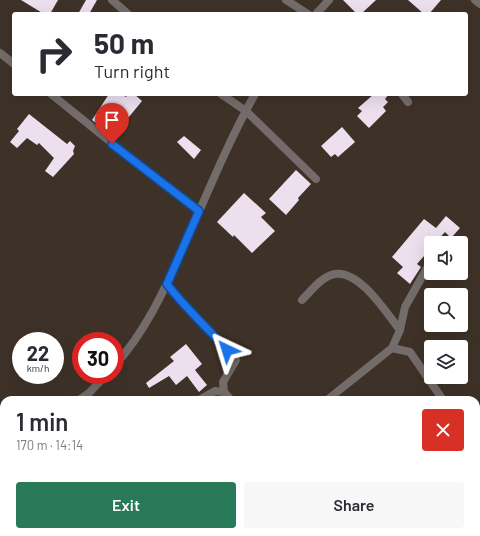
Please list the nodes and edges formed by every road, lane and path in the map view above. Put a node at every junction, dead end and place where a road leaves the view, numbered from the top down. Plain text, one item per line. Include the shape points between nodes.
1 (112, 0) edge
2 (286, 0) edge
3 (329, 0) edge
4 (475, 0) edge
5 (480, 4) edge
6 (126, 12) edge
7 (305, 12) edge
8 (318, 12) edge
9 (0, 53) edge
10 (12, 62) edge
11 (53, 96) edge
12 (225, 96) edge
13 (254, 96) edge
14 (404, 96) edge
15 (408, 102) dead end
16 (246, 111) junction
17 (316, 179) dead end
18 (199, 211) junction
19 (424, 273) edge
20 (167, 284) junction
21 (302, 300) dead end
22 (400, 330) junction
23 (392, 348) junction
24 (124, 355) edge
25 (98, 384) edge
26 (224, 392) junction
27 (85, 396) edge
28 (207, 396) edge
29 (228, 396) edge
30 (332, 396) edge
31 (440, 396) edge

1 - 6 street
2 - 7 street
3 - 8 street
4 - 5 street
9 - 10 street
11 - 18 street via 136,164
12 - 16 street
13 - 16 street
14 - 15 street
16 - 17 street
16 - 18 street
18 - 20 street
19 - 22 street via 405,307
20 - 24 street
20 - 26 street via 236,360 223,382
21 - 22 street via 324,279 336,274 351,277 367,288
22 - 23 street
23 - 30 street
23 - 31 street via 410,352
25 - 27 street
26 - 28 street via 215,391
26 - 29 street

